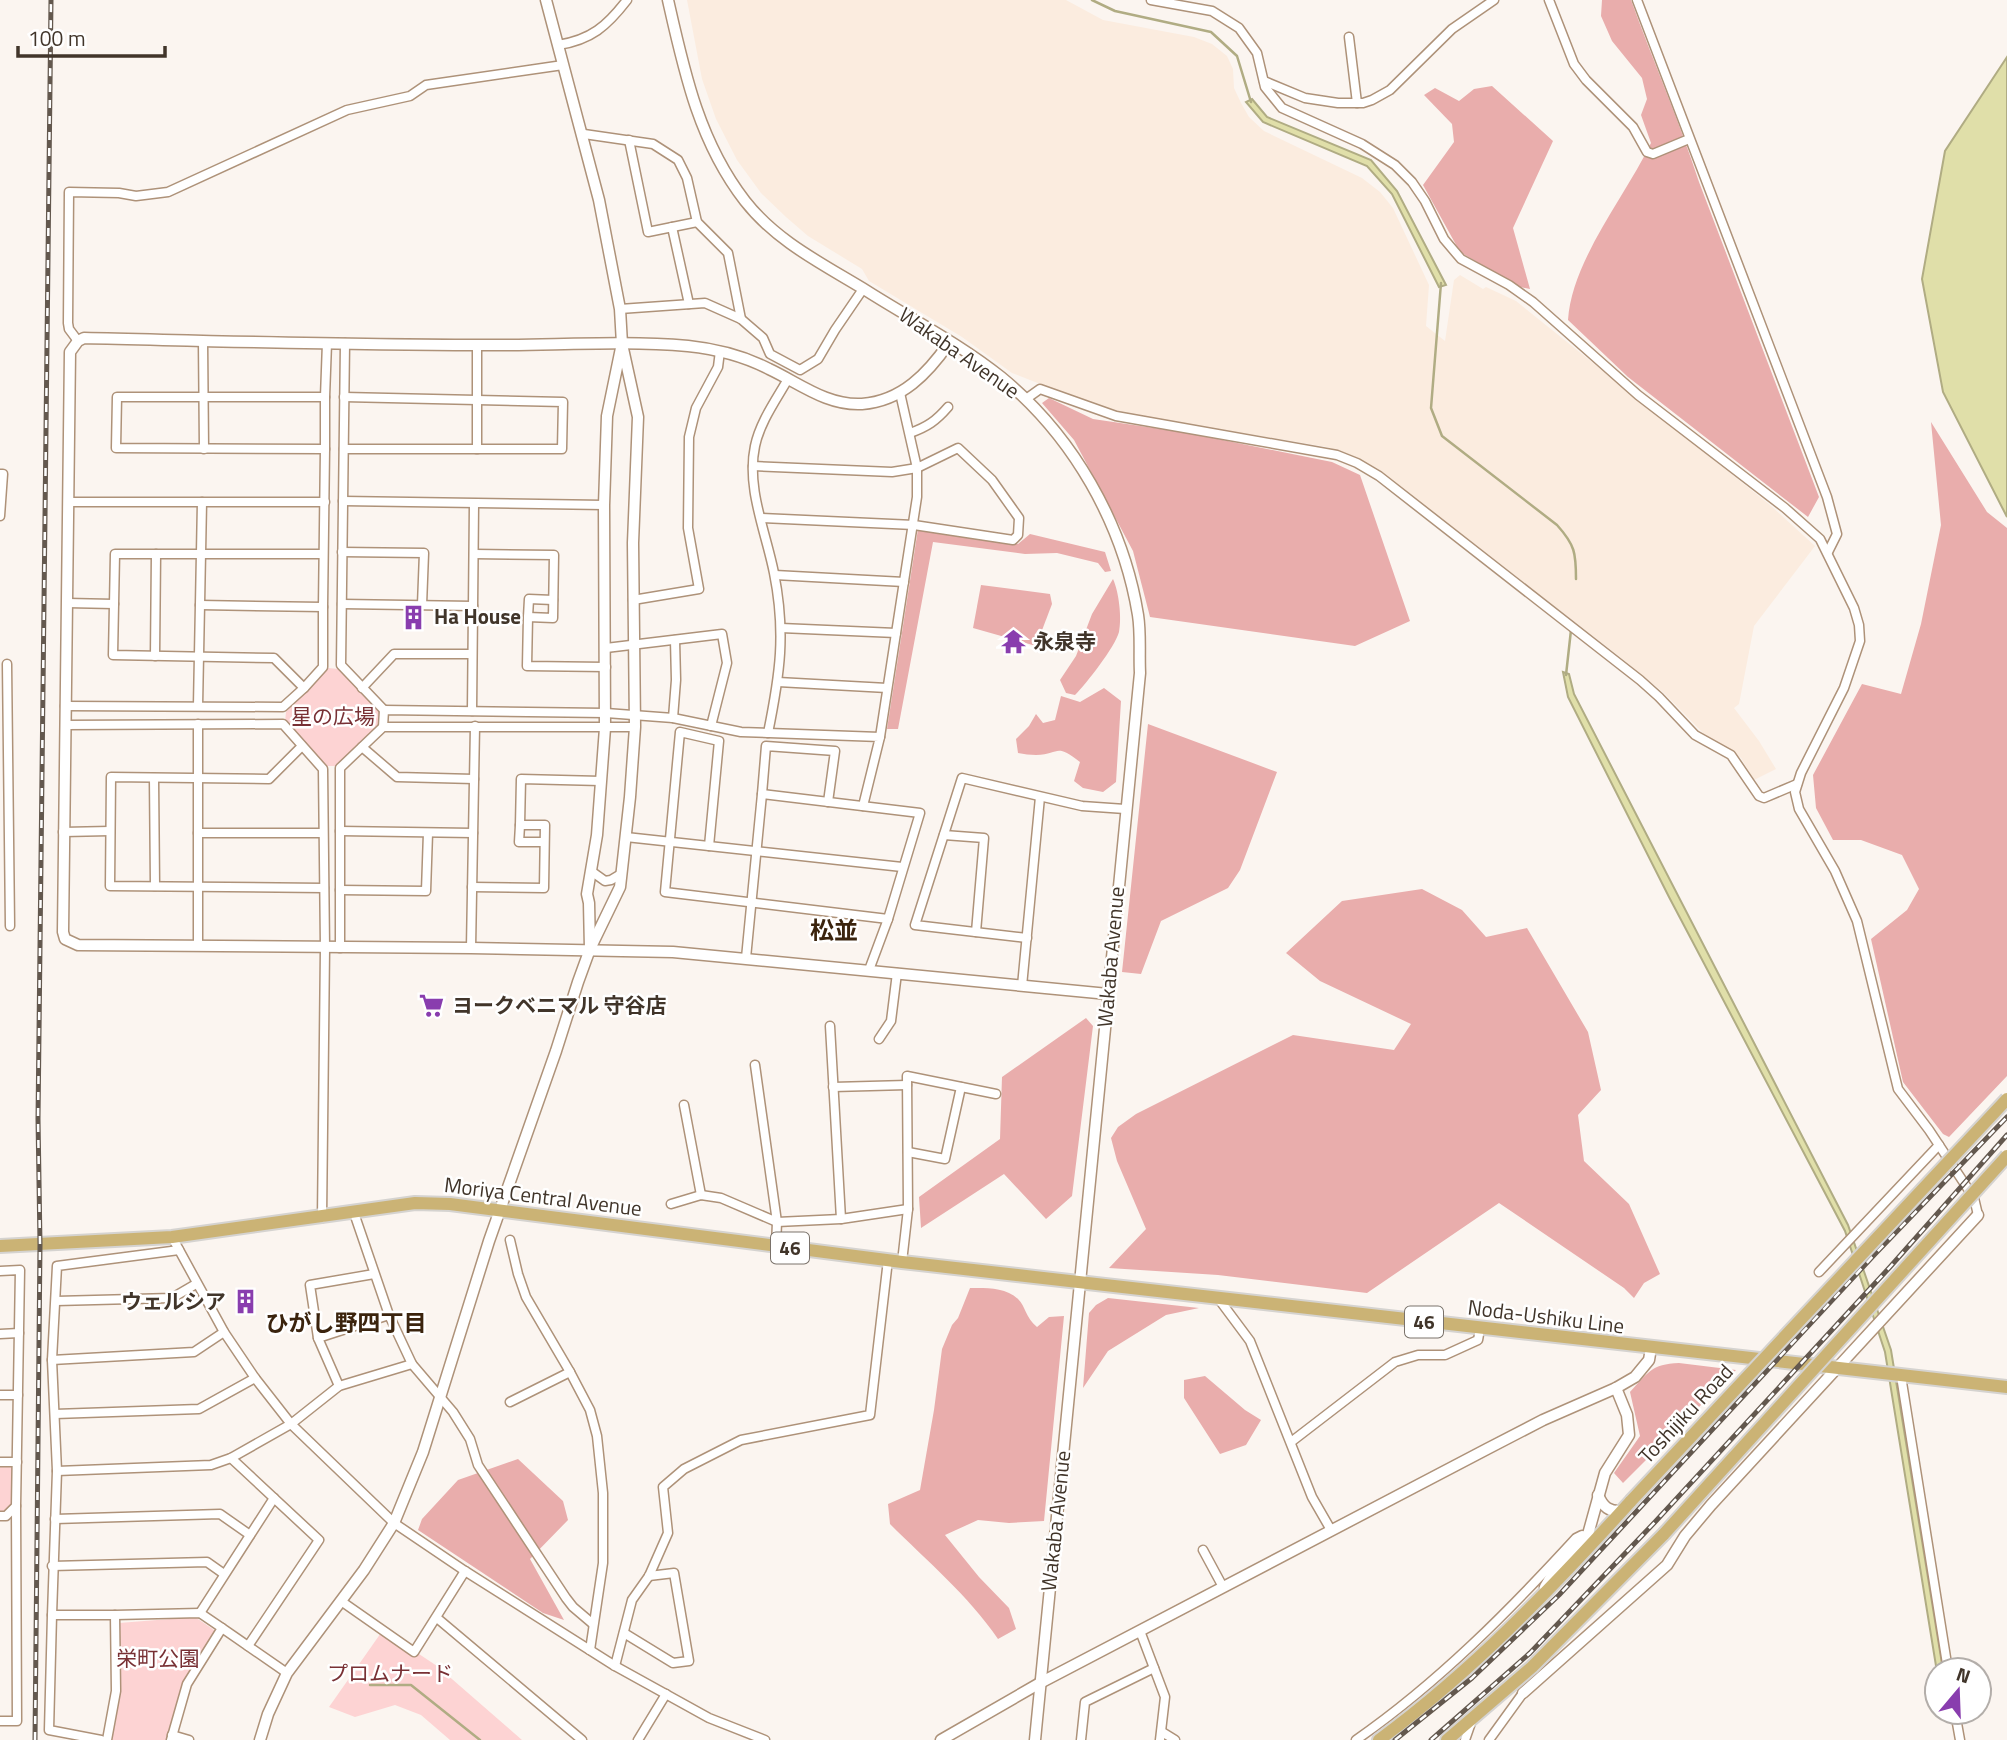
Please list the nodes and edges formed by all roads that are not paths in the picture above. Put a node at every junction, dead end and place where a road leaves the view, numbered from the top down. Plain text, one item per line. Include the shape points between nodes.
1 (546, 0) edge
2 (627, 0) edge
3 (668, 0) edge
4 (1151, 0) edge
5 (1494, 0) edge
6 (1549, 0) edge
7 (1637, 0) edge
8 (1349, 37) dead end
9 (558, 46) junction
10 (563, 65) junction
11 (1264, 81) junction
12 (1357, 103) junction
13 (583, 134) junction
14 (1689, 139) junction
15 (629, 140) junction
16 (697, 222) junction
17 (672, 227) junction
18 (863, 289) junction
19 (688, 304) junction
20 (620, 309) junction
21 (741, 318) junction
22 (78, 341) junction
23 (203, 341) junction
24 (327, 343) junction
25 (345, 343) junction
26 (949, 343) junction
27 (622, 344) junction
28 (477, 345) junction
29 (720, 351) junction
30 (788, 379) junction
31 (900, 393) junction
32 (204, 397) junction
33 (325, 397) junction
34 (344, 397) junction
35 (1026, 399) junction
36 (477, 400) junction
37 (948, 407) dead end
38 (910, 433) junction
39 (204, 449) junction
40 (325, 449) junction
41 (344, 449) junction
42 (477, 449) junction
43 (752, 466) junction
44 (917, 468) junction
45 (0, 474) edge
46 (343, 501) junction
47 (68, 502) junction
48 (202, 502) junction
49 (325, 502) junction
50 (474, 504) junction
51 (604, 505) junction
52 (0, 516) edge
53 (761, 518) junction
54 (914, 525) junction
55 (342, 552) junction
56 (1828, 552) junction
57 (156, 554) junction
58 (324, 554) junction
59 (474, 554) junction
60 (201, 555) junction
61 (775, 575) junction
62 (904, 582) junction
63 (554, 600) junction
64 (633, 600) junction
65 (67, 603) junction
66 (114, 604) junction
67 (342, 604) junction
68 (200, 605) junction
69 (422, 605) junction
70 (473, 606) junction
71 (323, 607) junction
72 (528, 617) junction
73 (781, 628) junction
74 (896, 633) junction
75 (675, 640) junction
76 (634, 645) junction
77 (606, 648) junction
78 (472, 654) junction
79 (155, 656) junction
80 (199, 657) junction
81 (7, 664) dead end
82 (606, 667) junction
83 (4, 682) edge
84 (778, 682) junction
85 (304, 688) junction
86 (362, 688) junction
87 (887, 688) junction
88 (65, 706) junction
89 (198, 706) junction
90 (384, 710) junction
91 (472, 711) junction
92 (606, 713) junction
93 (635, 715) junction
94 (673, 718) junction
95 (65, 724) junction
96 (198, 724) junction
97 (475, 726) junction
98 (711, 726) junction
99 (383, 727) junction
100 (635, 727) junction
101 (605, 728) junction
102 (768, 733) junction
103 (880, 737) junction
104 (302, 746) junction
105 (362, 747) junction
106 (154, 778) junction
107 (198, 778) junction
108 (474, 779) junction
109 (601, 781) junction
110 (1797, 784) junction
111 (762, 794) junction
112 (1040, 797) junction
113 (828, 802) junction
114 (863, 806) junction
115 (1125, 810) junction
116 (520, 825) junction
117 (110, 831) junction
118 (340, 831) junction
119 (63, 832) junction
120 (198, 833) junction
121 (323, 833) junction
122 (428, 833) junction
123 (473, 833) junction
124 (944, 835) junction
125 (626, 837) junction
126 (4, 839) edge
127 (544, 842) junction
128 (670, 842) junction
129 (709, 846) junction
130 (755, 850) junction
131 (902, 867) junction
132 (591, 871) junction
133 (621, 874) junction
134 (155, 886) junction
135 (198, 887) junction
136 (472, 887) junction
137 (324, 888) junction
138 (340, 890) junction
139 (750, 902) junction
140 (888, 919) junction
141 (10, 926) dead end
142 (976, 932) junction
143 (1027, 938) junction
144 (198, 945) junction
145 (325, 948) junction
146 (340, 948) junction
147 (471, 948) junction
148 (590, 949) junction
149 (746, 958) junction
150 (869, 970) junction
151 (897, 973) junction
152 (1022, 986) junction
153 (1108, 994) junction
154 (830, 1026) dead end
155 (879, 1039) dead end
156 (755, 1065) dead end
157 (907, 1085) junction
158 (833, 1087) junction
159 (961, 1087) junction
160 (996, 1094) dead end
161 (2007, 1099) edge
162 (684, 1105) dead end
163 (1939, 1145) junction
164 (908, 1152) junction
165 (2007, 1156) edge
166 (701, 1195) junction
167 (671, 1204) dead end
168 (908, 1209) junction
169 (500, 1210) junction
170 (354, 1213) junction
171 (1978, 1215) joint
172 (322, 1218) junction
173 (841, 1219) junction
174 (776, 1222) junction
175 (172, 1237) junction
176 (510, 1240) dead end
177 (0, 1246) edge
178 (776, 1246) junction
179 (179, 1250) junction
180 (895, 1261) junction
181 (0, 1271) edge
182 (1819, 1272) dead end
183 (374, 1274) junction
184 (1080, 1282) junction
185 (197, 1284) junction
186 (1218, 1298) junction
187 (56, 1301) junction
188 (389, 1315) junction
189 (1480, 1329) junction
190 (224, 1332) junction
191 (19, 1333) junction
192 (0, 1334) edge
193 (318, 1338) junction
194 (1651, 1348) junction
195 (52, 1360) junction
196 (412, 1364) junction
197 (1837, 1369) junction
198 (570, 1372) junction
199 (1901, 1376) junction
200 (255, 1378) junction
201 (339, 1385) junction
202 (2007, 1387) edge
203 (1616, 1388) junction
204 (0, 1395) edge
205 (18, 1395) junction
206 (441, 1397) junction
207 (510, 1402) dead end
208 (55, 1414) junction
209 (291, 1424) junction
210 (1291, 1442) junction
211 (231, 1458) junction
212 (0, 1462) edge
213 (17, 1462) junction
214 (57, 1471) junction
215 (1597, 1494) junction
216 (274, 1498) junction
217 (16, 1506) junction
218 (1626, 1506) junction
219 (0, 1516) edge
220 (55, 1519) junction
221 (394, 1522) junction
222 (1331, 1530) junction
223 (250, 1535) junction
224 (1591, 1539) junction
225 (1203, 1550) dead end
226 (52, 1566) junction
227 (465, 1571) junction
228 (224, 1574) junction
229 (649, 1576) junction
230 (1223, 1587) junction
231 (341, 1601) junction
232 (1506, 1612) junction
233 (200, 1614) junction
234 (52, 1615) junction
235 (115, 1615) junction
236 (1524, 1615) junction
237 (437, 1618) junction
238 (593, 1624) junction
239 (222, 1628) junction
240 (1140, 1631) junction
241 (624, 1633) junction
242 (248, 1646) junction
243 (590, 1650) junction
244 (1946, 1656) edge
245 (615, 1666) junction
246 (1154, 1668) junction
247 (287, 1672) junction
248 (1040, 1683) junction
249 (1523, 1693) joint
250 (666, 1694) junction
251 (1472, 1720) junction
252 (0, 1721) edge
253 (957, 1735) edge
254 (1161, 1736) edge
255 (171, 1738) edge
256 (101, 1740) edge
257 (107, 1740) edge
258 (189, 1740) edge
259 (260, 1740) edge
260 (582, 1740) edge
261 (638, 1740) edge
262 (765, 1740) edge
263 (941, 1740) edge
264 (1035, 1740) edge
265 (1081, 1740) edge
266 (1175, 1740) edge
267 (1356, 1740) edge
268 (1379, 1740) edge
269 (1447, 1740) edge
270 (1465, 1740) edge
271 (1489, 1740) edge

1 - 9 street
2 - 9 street via 603,27 580,42
3 - 18 street, Wakaba Avenue via 698,118 744,201 775,234
4 - 11 street via 1212,11 1227,19 1257,53
5 - 12 street via 1452,29 1390,90
6 - 14 street via 1574,65 1633,127 1647,152 1653,154
7 - 14 street
8 - 12 street
9 - 10 street
10 - 13 street
10 - 22 street via 426,85 410,96 347,110 168,192 136,197 69,192 68,323
11 - 12 street via 1305,98
11 - 56 street via 1282,108 1362,144 1395,165 1412,182 1444,239 1461,259 1533,302 1638,395 1804,524
13 - 15 street
13 - 20 street
14 - 56 street via 1827,497 1837,534
15 - 16 street via 653,144 678,160
15 - 17 street via 648,232
16 - 17 street
16 - 21 street via 728,253
17 - 19 street
18 - 21 street via 818,359 800,370 770,354 763,338
18 - 26 street, Wakaba Avenue
19 - 20 street
19 - 21 street via 712,304
20 - 27 street
22 - 23 street
22 - 47 street via 70,352
23 - 24 street
23 - 32 street
24 - 25 street
24 - 33 street
25 - 28 street
25 - 34 street
26 - 31 street via 933,366
26 - 35 street, Wakaba Avenue
27 - 28 street
27 - 29 street
27 - 51 street via 607,416
27 - 64 street via 638,417
28 - 36 street
29 - 30 street
29 - 64 street via 719,367 696,408 689,437 688,528 699,589
30 - 31 street via 841,403 862,404
30 - 43 street via 762,427
31 - 38 street
32 - 33 street
32 - 39 street
32 - 39 street via 117,397 116,448
33 - 40 street
34 - 36 street
34 - 41 street
35 - 110 street via 1040,389 1116,416 1313,449 1357,463 1380,476 1580,633 1659,697 1695,735 1731,755 1759,796
35 - 115 street, Wakaba Avenue via 1087,477 1113,528 1130,577 1138,618 1139,673
36 - 42 street
36 - 42 street via 563,402 562,449
37 - 38 street via 936,421
38 - 44 street
39 - 40 street
40 - 49 street
41 - 42 street
41 - 46 street
43 - 44 street via 892,472
43 - 53 street
44 - 54 street
44 - 54 street via 958,448 992,480 1019,518 1018,535 1013,540
45 - 52 street via 4,474
46 - 50 street
46 - 55 street
47 - 48 street
47 - 65 street
48 - 49 street
48 - 60 street
49 - 58 street
50 - 51 street
50 - 59 street
51 - 77 street
53 - 54 street
53 - 61 street
54 - 62 street
55 - 67 street
55 - 69 street via 424,553
56 - 110 street via 1854,608 1860,641 1844,688
57 - 60 street
57 - 66 street via 115,554
57 - 79 street
58 - 60 street
58 - 71 street
59 - 63 street via 554,555
59 - 70 street
60 - 68 street
61 - 62 street
61 - 73 street
62 - 74 street
63 - 72 street via 553,618
63 - 72 street via 528,599
64 - 76 street
65 - 66 street
65 - 88 street
66 - 79 street via 113,655
67 - 69 street
67 - 86 street via 341,665
68 - 71 street
68 - 80 street
69 - 70 street
70 - 78 street
71 - 85 street via 323,667
72 - 82 street via 527,666
73 - 74 street
73 - 84 street
74 - 87 street
75 - 76 street
75 - 94 street
75 - 98 street via 722,634 727,663
76 - 77 street
76 - 93 street
77 - 82 street
78 - 86 street via 394,654
78 - 91 street
79 - 80 street
80 - 85 street via 274,658
80 - 89 street
81 - 83 street
82 - 92 street
83 - 126 street
84 - 87 street
84 - 102 street
85 - 89 street via 283,707
86 - 90 street
87 - 103 street
88 - 89 street
88 - 95 street
90 - 91 street
90 - 99 street
91 - 92 street
92 - 93 street
92 - 101 street
93 - 94 street
93 - 100 street
94 - 98 street
95 - 96 street
95 - 119 street
96 - 104 street via 283,724
96 - 107 street
97 - 99 street
97 - 101 street
97 - 108 street
98 - 102 street
99 - 105 street
100 - 101 street
100 - 125 street
101 - 109 street
102 - 103 street
103 - 114 street
104 - 107 street via 269,779
104 - 121 street via 323,769
105 - 108 street via 397,777
105 - 118 street via 340,768
106 - 107 street
106 - 117 street via 111,777
106 - 134 street
107 - 120 street
108 - 123 street
109 - 116 street via 521,779
109 - 132 street
110 - 163 street via 1799,809 1835,871 1861,932 1895,1083
111 - 113 street
111 - 113 street via 766,746 835,751
111 - 130 street
112 - 115 street
112 - 124 street via 962,778
112 - 143 street
113 - 114 street
114 - 131 street via 920,813
115 - 153 street, Wakaba Avenue
116 - 127 street via 545,825
116 - 127 street via 519,842
117 - 119 street
117 - 134 street via 110,886
118 - 122 street
118 - 138 street
119 - 144 street via 65,939 78,945
120 - 121 street
120 - 135 street
121 - 137 street
122 - 123 street
122 - 138 street via 426,891
123 - 136 street
124 - 142 street via 985,838
124 - 142 street via 915,925
125 - 128 street
125 - 133 street
126 - 141 street
127 - 136 street via 544,888
128 - 129 street
128 - 129 street via 680,732 719,741
128 - 139 street via 665,892
129 - 130 street
130 - 131 street
130 - 139 street
131 - 140 street
132 - 133 street via 605,881
132 - 148 street via 586,894
133 - 148 street via 613,904
134 - 135 street
135 - 137 street
135 - 144 street
136 - 147 street
137 - 145 street
138 - 146 street
139 - 140 street
139 - 149 street
140 - 150 street
142 - 143 street
143 - 152 street
144 - 145 street
145 - 146 street
145 - 172 street
146 - 147 street
147 - 148 street
148 - 149 street
148 - 169 street
149 - 150 street
150 - 151 street
151 - 152 street
151 - 155 street via 891,1021
152 - 153 street
153 - 184 street, Wakaba Avenue
154 - 158 street
156 - 174 street
157 - 158 street
157 - 159 street via 907,1076
157 - 164 street
158 - 173 street
159 - 160 street
159 - 164 street via 945,1159
161 - 218 main road, Toshijiku Road, bridge
162 - 166 street
163 - 171 street via 1974,1198
163 - 182 street
164 - 168 street
165 - 251 main road, bridge via 1664,1534 1576,1625
166 - 167 street
166 - 174 street via 722,1198
168 - 173 street
168 - 180 street
169 - 170 main road, Moriya Central Avenue / 46 via 415,1203
169 - 178 main road, Moriya Central Avenue / 46
169 - 206 street
170 - 172 main road, Moriya Central Avenue / 46
170 - 183 street
171 - 197 street
172 - 175 main road, Moriya Central Avenue / 46
173 - 174 street
174 - 178 street
175 - 177 main road, Moriya Central Avenue / 46
175 - 179 street
176 - 198 street via 526,1297
178 - 180 main road, Moriya Central Avenue / 46
179 - 185 street
179 - 187 street via 57,1266
180 - 184 main road, Moriya Central Avenue / 46
180 - 229 street via 870,1415 741,1440 684,1469 663,1487 668,1533
181 - 191 street via 20,1270
183 - 188 street
183 - 193 street via 310,1285
184 - 186 main road, Noda-Ushiku Line / 46
184 - 248 street, Wakaba Avenue
185 - 187 street via 172,1298
185 - 190 street
186 - 189 main road, Noda-Ushiku Line / 46
186 - 210 street via 1250,1341
187 - 195 street
188 - 193 street
188 - 196 street
189 - 194 main road, Noda-Ushiku Line / 46
189 - 210 street via 1478,1340 1445,1355 1418,1355 1395,1362
190 - 195 street via 194,1352
190 - 200 street
191 - 192 street
191 - 205 street
193 - 201 street
194 - 197 main road, Noda-Ushiku Line / 46
194 - 203 street via 1645,1366
195 - 208 street
196 - 201 street
196 - 206 street
197 - 199 main road, Noda-Ushiku Line / 46
197 - 249 street via 1711,1505 1667,1565
198 - 207 street
198 - 238 street via 590,1410 603,1493 603,1563
199 - 202 main road, Noda-Ushiku Line / 46
199 - 244 street
200 - 208 street via 199,1409
200 - 209 street
201 - 209 street
203 - 215 street via 1629,1435
203 - 222 street via 1543,1420
204 - 205 street
205 - 213 street
206 - 221 street
206 - 238 street via 470,1439 478,1465 566,1598
208 - 214 street
209 - 211 street
209 - 221 street
210 - 222 street via 1312,1497
211 - 214 street via 211,1465
211 - 216 street
212 - 213 street
213 - 217 street
214 - 220 street
215 - 218 street via 1614,1512
215 - 224 street
216 - 223 street
216 - 242 street via 319,1540
217 - 219 street
217 - 252 street via 17,1721
218 - 224 main road, Toshijiku Road
220 - 223 street via 220,1514
220 - 226 street
221 - 227 street
221 - 231 street
222 - 230 street
223 - 228 street
224 - 232 street via 1576,1538
224 - 236 main road, Toshijiku Road
225 - 230 street
226 - 228 street via 207,1562
226 - 234 street
227 - 237 street
227 - 243 street
228 - 233 street
229 - 241 street via 632,1600
229 - 241 street via 674,1573 689,1661 673,1663
230 - 240 street
231 - 237 street via 414,1652
231 - 247 street
232 - 236 street
232 - 267 street via 1427,1685
233 - 235 street
233 - 239 street
234 - 235 street
234 - 256 street via 49,1730
235 - 257 street via 116,1691
236 - 268 main road, Toshijiku Road via 1446,1687
237 - 260 street
238 - 243 street
239 - 242 street
239 - 255 street via 187,1684
240 - 246 street
240 - 248 street
241 - 245 street
242 - 247 street
243 - 245 street
245 - 250 street
246 - 254 street via 1165,1697
246 - 265 street via 1085,1702
247 - 259 street
248 - 253 street
248 - 264 street, Wakaba Avenue
249 - 271 street
250 - 261 street
250 - 262 street
251 - 269 main road
251 - 270 street
253 - 263 street
254 - 266 street
255 - 258 street

